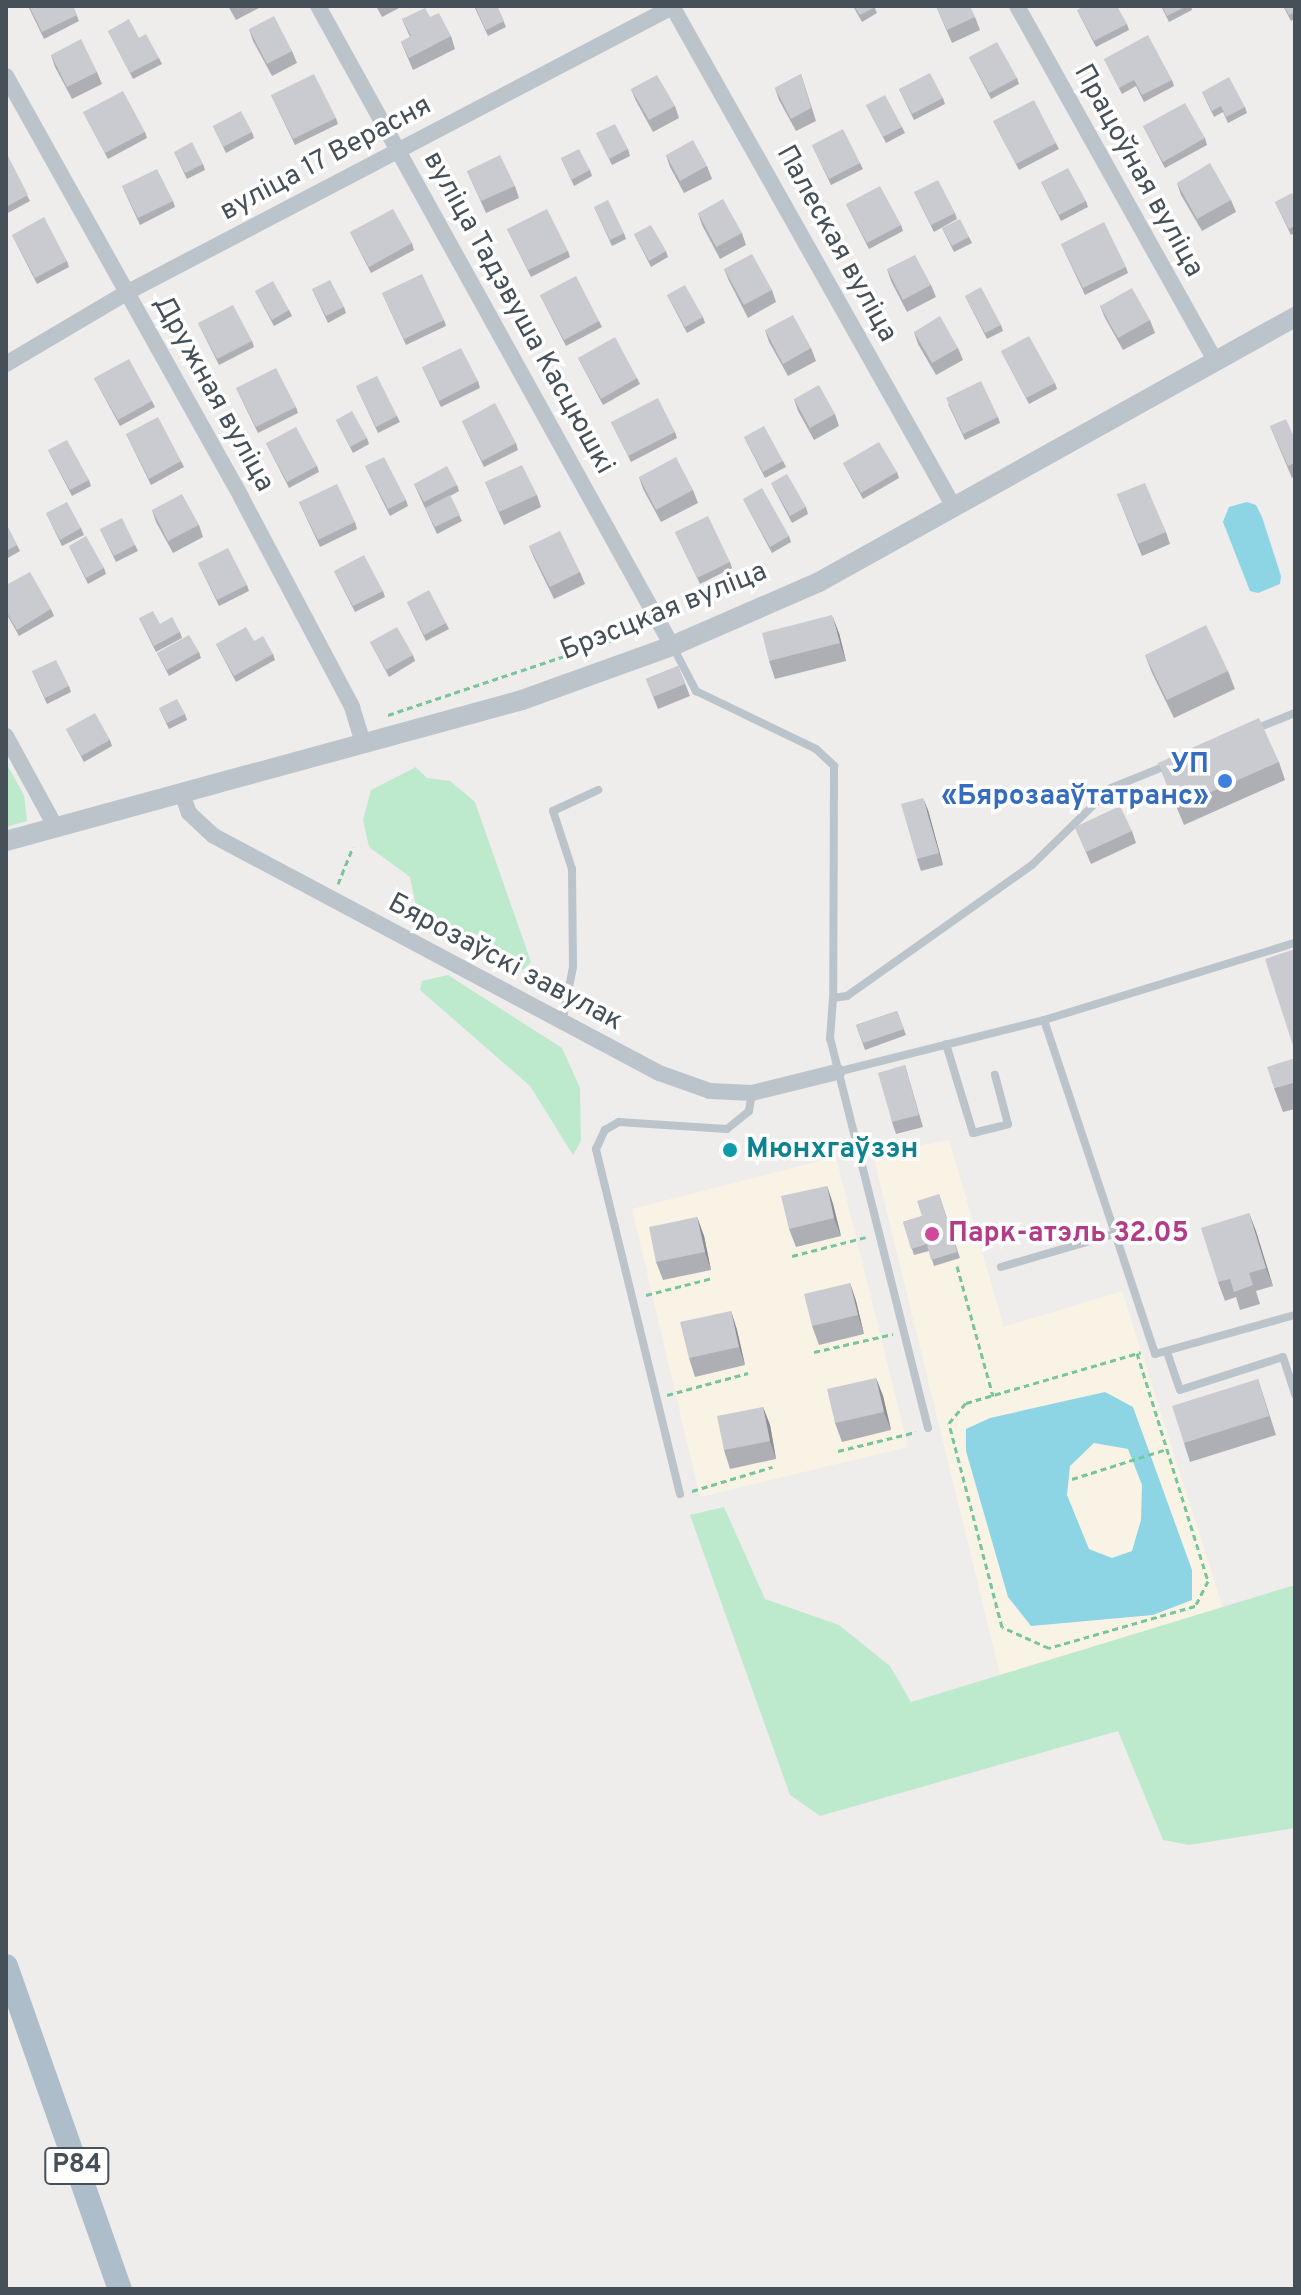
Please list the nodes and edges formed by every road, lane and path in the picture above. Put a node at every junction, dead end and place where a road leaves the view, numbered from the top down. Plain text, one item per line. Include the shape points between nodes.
1 (318, 6) edge
2 (673, 6) edge
3 (1017, 6) edge
4 (6, 76) edge
5 (397, 150) junction
6 (126, 293) junction
7 (1295, 317) edge
8 (1215, 361) junction
9 (6, 364) edge
10 (954, 507) junction
11 (662, 625) junction
12 (672, 646) junction
13 (1295, 713) edge
14 (360, 734) junction
15 (6, 736) edge
16 (1238, 736) edge
17 (1182, 759) edge
18 (598, 790) dead end
19 (182, 793) junction
20 (55, 826) junction
21 (6, 841) edge
22 (353, 847) dead end
23 (332, 898) junction
24 (1295, 943) edge
25 (833, 998) junction
26 (1044, 1020) junction
27 (562, 1024) junction
28 (946, 1044) junction
29 (837, 1072) junction
30 (995, 1075) dead end
31 (752, 1093) junction
32 (879, 1234) junction
33 (1114, 1234) junction
34 (792, 1256) dead end
35 (957, 1266) dead end
36 (1001, 1267) dead end
37 (712, 1278) dead end
38 (630, 1299) junction
39 (1295, 1315) edge
40 (904, 1332) junction
41 (1153, 1349) junction
42 (814, 1352) dead end
43 (1167, 1352) junction
44 (1137, 1353) junction
45 (748, 1373) dead end
46 (1295, 1395) edge
47 (993, 1396) junction
48 (655, 1398) junction
49 (928, 1428) joint
50 (1167, 1449) junction
51 (838, 1451) dead end
52 (772, 1467) dead end
53 (1072, 1479) dead end
54 (680, 1494) joint
55 (6, 1966) edge
56 (120, 2289) edge

1 - 5 street, вуліца Тадэвуша Касцюшкі
2 - 5 street, вуліца 17 Верасня
2 - 10 street, Палеская вуліца
3 - 8 street, Працоўная вуліца
4 - 6 street, Дружная вуліца
5 - 6 street, вуліца 17 Верасня
5 - 11 street, вуліца Тадэвуша Касцюшкі
6 - 9 street, вуліца 17 Верасня
6 - 14 street, Дружная вуліца via 241,497
7 - 8 street, Брэсцкая вуліца
8 - 10 street, Брэсцкая вуліца
10 - 12 street, Брэсцкая вуліца via 819,582
11 - 12 street, вуліца Тадэвуша Касцюшкі
11 - 14 path via 601,639
12 - 14 street, Брэсцкая вуліца via 522,700
12 - 25 lane via 696,691 816,749 834,766
13 - 16 lane
14 - 19 street, Брэсцкая вуліца
15 - 20 street
17 - 25 lane via 1111,788 1032,865 847,996
18 - 27 lane via 553,811 572,869 573,967
19 - 20 street, Брэсцкая вуліца
19 - 23 street, Бярозаўскі завулак via 189,813 214,836
20 - 21 street, Брэсцкая вуліца
22 - 23 path
23 - 27 street, Бярозаўскі завулак
24 - 26 lane
25 - 29 lane via 830,1039
26 - 28 lane
26 - 33 lane
27 - 31 street, Бярозаўскі завулак via 659,1073 710,1091
28 - 29 lane
28 - 30 lane via 973,1133 1008,1124
29 - 31 street, Бярозаўскі завулак
29 - 32 lane
31 - 38 lane via 749,1111 727,1129 619,1122 605,1130 596,1149
32 - 34 path
32 - 40 lane
33 - 36 lane
33 - 41 lane
35 - 47 path
37 - 38 path
38 - 48 lane
39 - 43 lane
40 - 42 path
40 - 49 lane
41 - 43 lane via 1155,1354
41 - 44 path
43 - 46 lane via 1180,1390 1283,1357
44 - 47 path
44 - 50 path
45 - 48 path
47 - 50 path via 966,1403 949,1423 1002,1627 1049,1648 1195,1606 1208,1581
48 - 54 lane
49 - 51 path
50 - 53 path
52 - 54 path
55 - 56 main road, Р84

